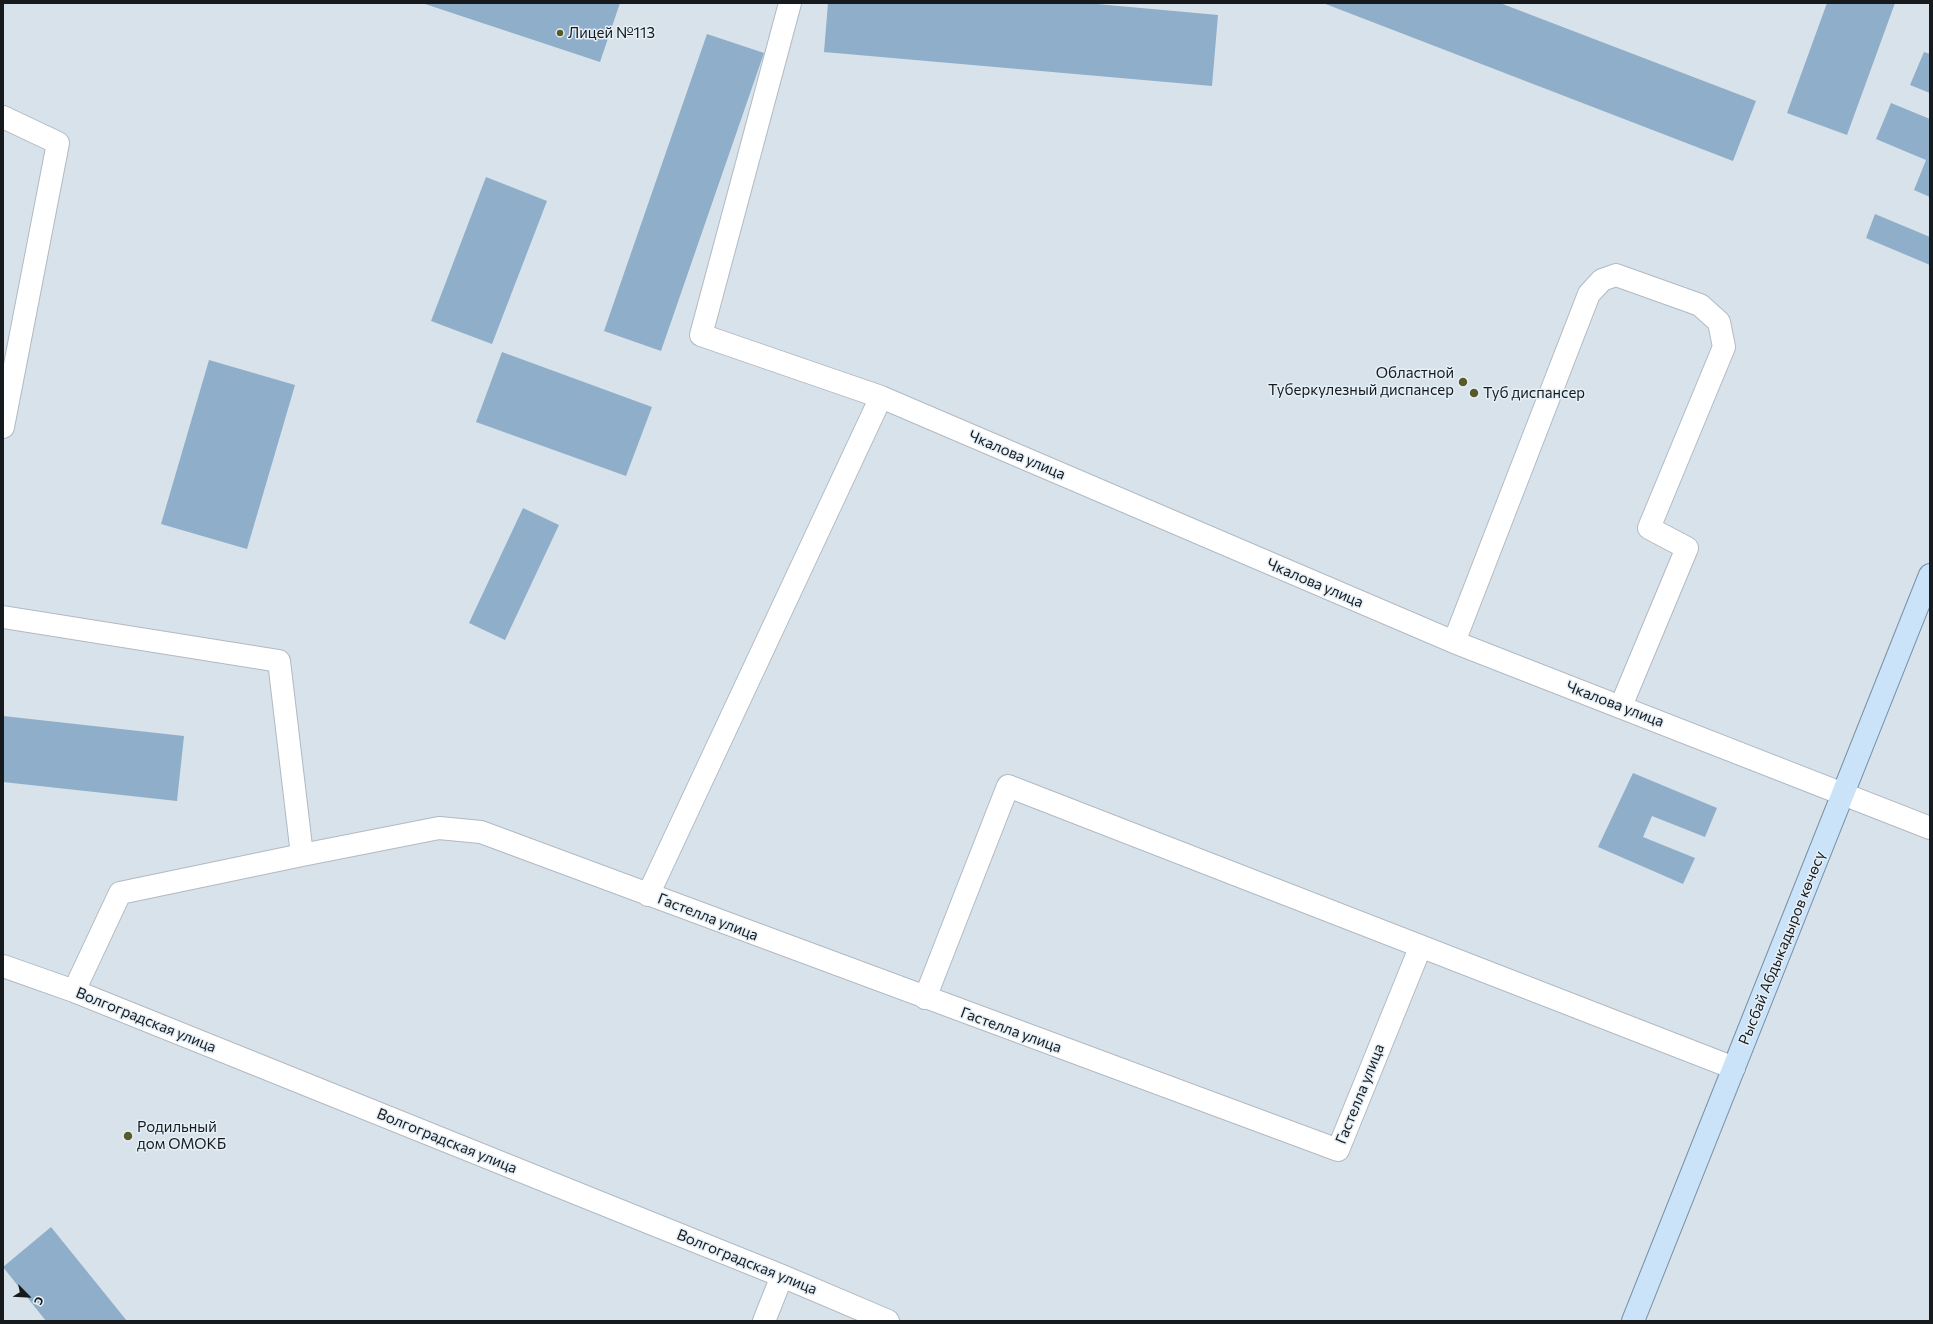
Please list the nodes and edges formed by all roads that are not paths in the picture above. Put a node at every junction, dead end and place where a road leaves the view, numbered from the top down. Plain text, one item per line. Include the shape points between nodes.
1 (790, 3) edge
2 (3, 117) edge
3 (881, 397) junction
4 (3, 427) edge
5 (1930, 575) edge
6 (3, 617) edge
7 (1454, 642) junction
8 (1621, 706) junction
9 (1844, 794) junction
10 (1930, 828) edge
11 (302, 855) junction
12 (648, 895) junction
13 (1420, 948) junction
14 (3, 966) edge
15 (74, 991) junction
16 (925, 998) junction
17 (1734, 1068) junction
18 (782, 1276) junction
19 (764, 1321) edge
20 (888, 1321) edge
21 (1633, 1321) edge

1 - 3 street, Чкалова улица via 701,335
2 - 4 street via 58,143
3 - 7 street, Чкалова улица
3 - 12 street
5 - 9 main road, Рысбай Абдыкадыров көчөсү
6 - 11 street via 279,661
7 - 8 street, Чкалова улица
7 - 8 street via 1589,294 1602,280 1616,275 1700,305 1719,322 1724,347 1649,528 1687,548
8 - 9 street, Чкалова улица
9 - 10 street, Чкалова улица
9 - 17 main road, Рысбай Абдыкадыров көчөсү
11 - 12 street, Гастелла улица via 439,828 481,832
11 - 15 street, Гастелла улица via 120,892
12 - 16 street, Гастелла улица
13 - 16 street, Гастелла улица via 1338,1150
13 - 16 street via 1008,786
13 - 17 street
14 - 15 street, Волгоградская улица
15 - 18 street, Волгоградская улица
17 - 21 main road, Рысбай Абдыкадыров көчөсү
18 - 19 street
18 - 20 street, Волгоградская улица

